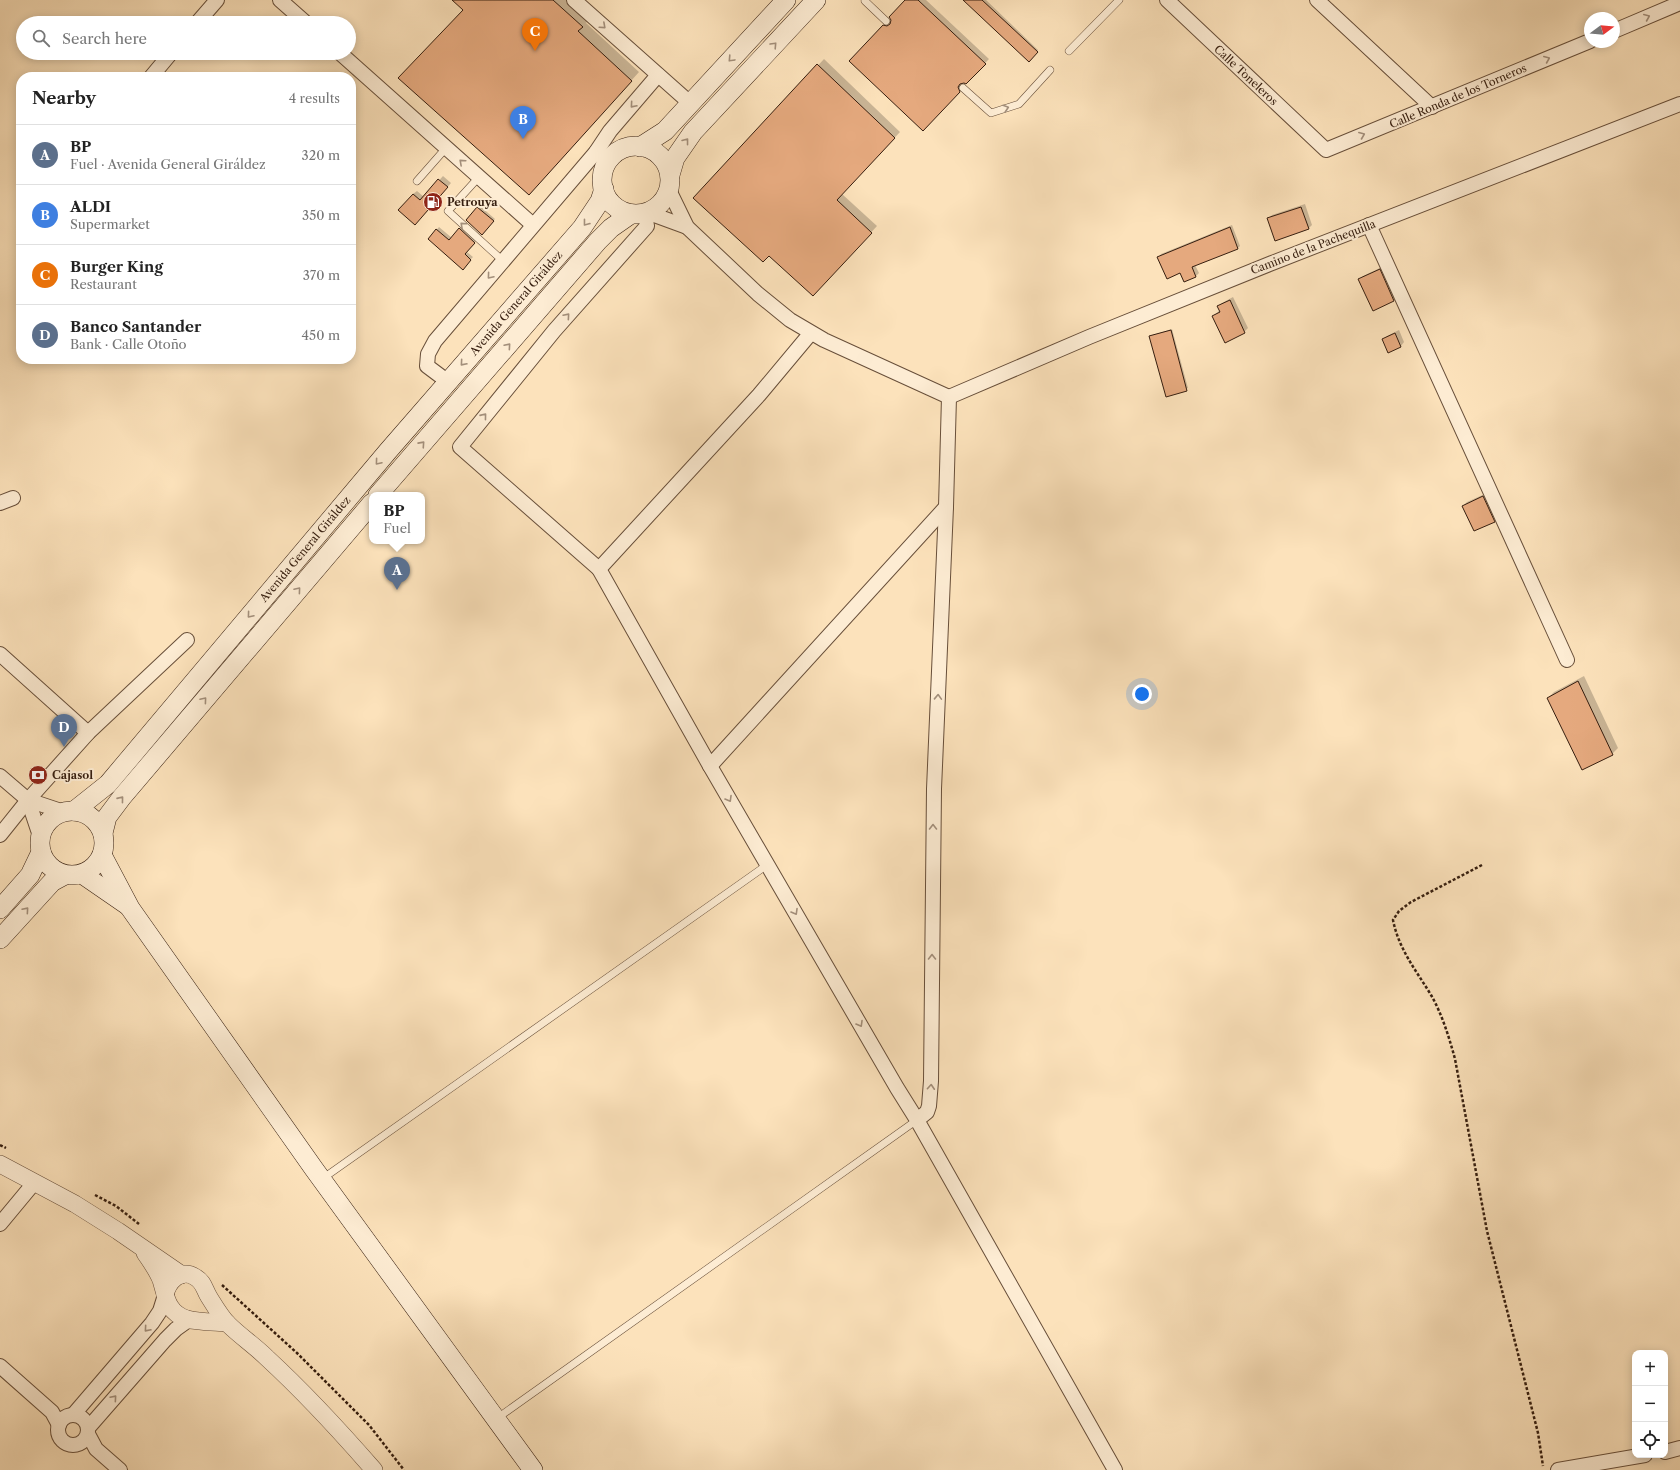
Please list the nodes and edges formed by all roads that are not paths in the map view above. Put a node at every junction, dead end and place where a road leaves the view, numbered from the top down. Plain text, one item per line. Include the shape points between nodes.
1 (217, 0) edge
2 (280, 0) edge
3 (574, 0) edge
4 (786, 0) edge
5 (816, 0) edge
6 (1119, 0) edge
7 (1167, 0) edge
8 (1317, 0) edge
9 (865, 1) edge
10 (1680, 3) edge
11 (203, 16) edge
12 (298, 16) edge
13 (886, 21) dead end
14 (1620, 28) edge
15 (1584, 44) edge
16 (1069, 51) dead end
17 (165, 60) edge
18 (348, 60) edge
19 (1050, 70) dead end
20 (155, 72) edge
21 (658, 75) junction
22 (963, 88) dead end
23 (690, 103) junction
24 (1680, 104) edge
25 (1432, 107) junction
26 (640, 147) junction
27 (446, 148) junction
28 (1326, 150) joint
29 (602, 157) junction
30 (479, 177) junction
31 (417, 181) dead end
32 (669, 183) junction
33 (604, 189) junction
34 (648, 216) junction
35 (533, 225) junction
36 (1369, 225) junction
37 (687, 227) junction
38 (503, 261) junction
39 (810, 334) junction
40 (447, 381) junction
41 (949, 397) junction
42 (381, 492) edge
43 (369, 506) edge
44 (946, 507) junction
45 (599, 569) junction
46 (187, 640) dead end
47 (0, 654) edge
48 (1568, 660) dead end
49 (88, 733) junction
50 (710, 766) junction
51 (0, 776) edge
52 (28, 800) junction
53 (69, 811) junction
54 (103, 833) junction
55 (0, 835) edge
56 (41, 844) junction
57 (102, 855) junction
58 (767, 865) junction
59 (74, 874) junction
60 (130, 908) junction
61 (0, 909) edge
62 (0, 939) edge
63 (917, 1120) junction
64 (0, 1164) edge
65 (322, 1179) junction
66 (34, 1183) junction
67 (0, 1224) edge
68 (139, 1246) junction
69 (182, 1275) junction
70 (164, 1295) junction
71 (208, 1295) junction
72 (190, 1319) junction
73 (227, 1323) junction
74 (0, 1366) edge
75 (66, 1419) junction
76 (496, 1419) junction
77 (88, 1430) junction
78 (77, 1445) junction
79 (1680, 1448) edge
80 (96, 1449) junction
81 (1668, 1451) edge
82 (1632, 1457) edge
83 (120, 1470) edge
84 (374, 1470) edge
85 (533, 1470) edge
86 (1115, 1470) edge
87 (1558, 1470) edge

1 - 11 street
2 - 12 street
3 -> 21 street
4 -> 23 main road
32 -> 5 main road via 674,158 693,132
6 - 16 lane
7 - 28 street, Calle Toneleros
8 - 25 street
9 - 13 lane
14 -> 10 street
25 -> 15 street, Calle Ronda de los Torneros
17 - 20 street
18 - 27 street
22 -> 19 lane via 991,113 1019,104
21 - 23 street
21 -> 29 street via 610,131
23 - 26 main road via 665,131
24 - 36 street, Camino de la Pachequilla
28 -> 25 street, Calle Ronda de los Torneros
26 - 29 main road
26 - 32 main road via 660,156 666,165
30 -> 27 street
27 - 31 lane
29 - 33 main road
29 - 35 street
30 - 35 street
38 -> 30 lane via 448,211
32 - 34 main road via 663,201
32 - 37 street
33 - 34 main road via 613,204 621,210
33 -> 40 main road, Avenida General Giráldez via 600,201 582,228
34 - 37 street
42 -> 34 main road, Avenida General Giráldez via 598,241 611,228
45 -> 34 street via 460,447
35 - 38 street
36 - 41 street, Camino de la Pachequilla via 1096,334
36 - 48 street
37 - 39 street via 779,312
38 -> 40 street via 435,341 428,354 427,366
39 - 41 street
39 - 45 street via 759,395
40 -> 53 main road, Avenida General Giráldez via 108,784
41 - 44 street
54 -> 43 main road, Avenida General Giráldez via 107,817 122,797
44 - 50 street
63 -> 44 street via 930,1106 934,789
45 - 50 street
46 - 49 street
47 - 49 street
49 - 52 street
50 -> 58 street
51 - 52 street
52 - 53 street
52 - 55 street
52 - 56 street
53 - 54 main road via 84,813 93,819
53 - 56 main road via 50,819 46,824
54 - 57 main road
56 - 59 main road via 48,866 54,871
56 - 61 main road via 30,875
57 - 59 main road via 95,866
57 - 60 main road
58 -> 63 street
58 - 65 lane
59 - 60 main road
62 -> 59 main road via 52,882
60 - 65 main road
63 - 76 lane
63 - 86 street
64 - 66 street
65 - 76 main road
66 - 67 street
66 - 68 street via 75,1204
68 - 69 street
68 - 70 street via 155,1267
69 - 70 street via 166,1286
69 - 71 street via 198,1279 206,1288
70 - 72 street via 171,1309 179,1316
70 -> 75 street via 160,1311 152,1323
71 - 72 street via 203,1310
71 - 73 street
72 - 73 street
77 -> 72 street via 165,1340
73 - 84 street via 321,1411
74 - 75 street via 52,1412
75 - 77 street via 83,1418
75 - 78 street via 59,1435 70,1445
76 - 85 main road
77 - 78 street via 85,1440
77 - 80 street
78 - 80 street
79 - 81 street
80 - 83 street
82 - 87 street

